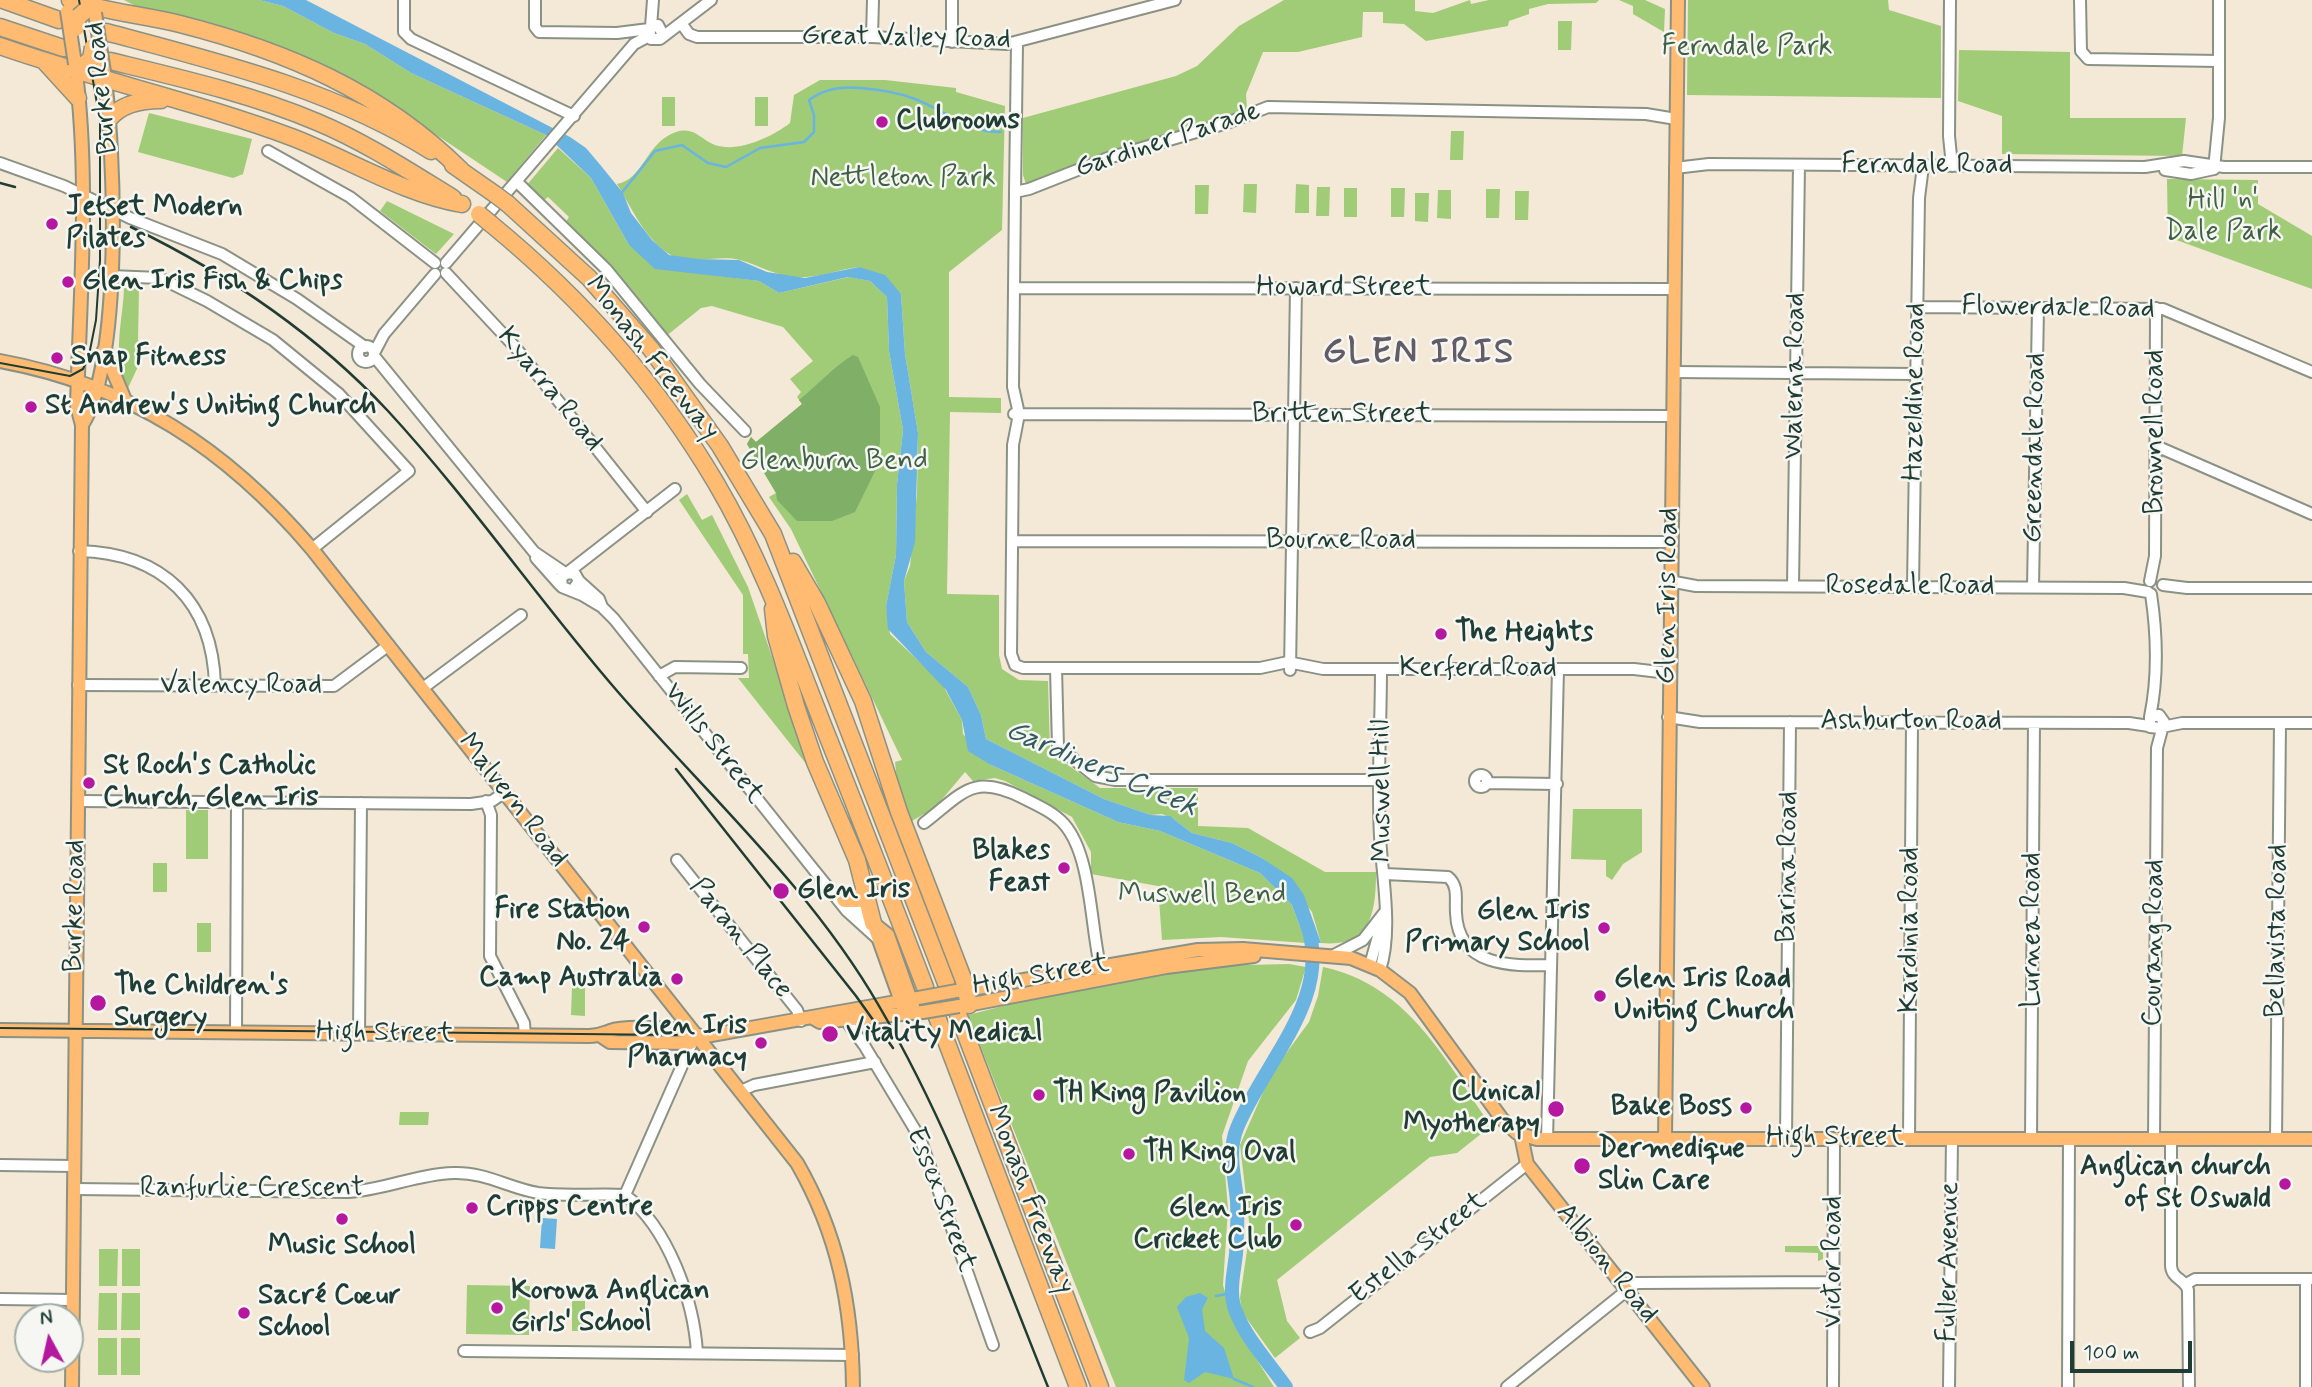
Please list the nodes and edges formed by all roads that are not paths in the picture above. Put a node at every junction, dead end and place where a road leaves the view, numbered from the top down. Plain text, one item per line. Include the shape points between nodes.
1 (3, 0) edge
2 (109, 0) edge
3 (404, 0) edge
4 (535, 0) edge
5 (711, 0) edge
6 (873, 0) edge
7 (952, 0) edge
8 (1175, 0) edge
9 (1677, 0) edge
10 (1950, 0) edge
11 (2080, 0) edge
12 (2219, 0) edge
13 (653, 2) edge
14 (1144, 4) edge
15 (65, 6) edge
16 (92, 8) edge
17 (158, 19) junction
18 (681, 23) junction
19 (0, 27) edge
20 (654, 32) junction
21 (102, 33) junction
22 (620, 34) junction
23 (872, 37) junction
24 (952, 42) junction
25 (1014, 43) junction
26 (0, 46) edge
27 (68, 46) junction
28 (627, 56) junction
29 (44, 61) junction
30 (2219, 61) junction
31 (78, 67) junction
32 (106, 70) junction
33 (78, 98) junction
34 (177, 100) junction
35 (1676, 114) junction
36 (109, 119) junction
37 (571, 120) junction
38 (268, 151) dead end
39 (0, 163) edge
40 (1676, 163) junction
41 (1800, 165) junction
42 (1919, 166) junction
43 (1948, 166) junction
44 (2312, 167) edge
45 (2218, 168) junction
46 (461, 170) junction
47 (517, 182) junction
48 (1015, 192) junction
49 (82, 194) junction
50 (462, 204) junction
51 (111, 209) junction
52 (441, 268) junction
53 (110, 276) junction
54 (1014, 288) junction
55 (1296, 288) junction
56 (1674, 289) junction
57 (1918, 307) junction
58 (2038, 308) junction
59 (2156, 308) junction
60 (104, 350) junction
61 (367, 353) junction
62 (0, 360) edge
63 (1673, 372) junction
64 (2312, 372) edge
65 (1796, 373) junction
66 (1916, 373) junction
67 (78, 381) junction
68 (95, 388) junction
69 (125, 400) junction
70 (1015, 414) junction
71 (1294, 415) junction
72 (1672, 416) junction
73 (82, 425) junction
74 (744, 431) dead end
75 (2156, 446) junction
76 (675, 489) dead end
77 (647, 512) junction
78 (2312, 514) edge
79 (773, 534) junction
80 (1012, 541) junction
81 (1293, 541) junction
82 (1670, 542) junction
83 (312, 549) junction
84 (79, 551) junction
85 (534, 552) junction
86 (590, 556) junction
87 (566, 573) junction
88 (579, 580) junction
89 (560, 585) junction
90 (1669, 585) junction
91 (1793, 586) junction
92 (1913, 586) junction
93 (2034, 587) junction
94 (2155, 588) junction
95 (2312, 588) edge
96 (572, 591) junction
97 (774, 596) junction
98 (602, 607) junction
99 (521, 615) dead end
100 (389, 645) junction
101 (1290, 666) junction
102 (741, 668) dead end
103 (1056, 668) junction
104 (1381, 669) junction
105 (1558, 669) junction
106 (1668, 669) junction
107 (659, 676) junction
108 (78, 685) junction
109 (215, 686) junction
110 (423, 688) junction
111 (1668, 721) junction
112 (1790, 722) junction
113 (1912, 722) junction
114 (2156, 722) junction
115 (2034, 723) junction
116 (2280, 723) junction
117 (2312, 723) edge
118 (1380, 780) junction
119 (1487, 783) dead end
120 (1557, 784) junction
121 (502, 789) junction
122 (78, 801) junction
123 (486, 801) junction
124 (237, 802) junction
125 (361, 803) junction
126 (924, 823) dead end
127 (677, 860) dead end
128 (1385, 874) junction
129 (823, 880) junction
130 (866, 891) junction
131 (845, 899) junction
132 (1384, 913) junction
133 (873, 923) junction
134 (878, 939) junction
135 (1272, 953) junction
136 (1328, 955) junction
137 (1550, 965) junction
138 (1100, 966) junction
139 (1375, 967) junction
140 (1103, 980) junction
141 (914, 996) junction
142 (961, 998) junction
143 (920, 1014) junction
144 (870, 1017) junction
145 (845, 1019) junction
146 (807, 1020) junction
147 (0, 1030) edge
148 (75, 1031) junction
149 (236, 1032) junction
150 (359, 1034) junction
151 (525, 1036) junction
152 (696, 1040) junction
153 (864, 1045) junction
154 (875, 1062) junction
155 (743, 1090) junction
156 (1521, 1135) junction
157 (1665, 1138) junction
158 (1786, 1138) junction
159 (1834, 1138) junction
160 (1909, 1138) junction
161 (1952, 1138) junction
162 (2031, 1138) junction
163 (2069, 1138) junction
164 (2154, 1139) junction
165 (2171, 1139) junction
166 (2276, 1139) junction
167 (2312, 1139) edge
168 (1547, 1140) junction
169 (1527, 1164) junction
170 (0, 1165) edge
171 (74, 1166) junction
172 (74, 1189) junction
173 (625, 1195) junction
174 (2309, 1279) edge
175 (1833, 1282) junction
176 (2186, 1284) junction
177 (1627, 1291) junction
178 (0, 1299) edge
179 (73, 1300) junction
180 (1310, 1332) dead end
181 (993, 1345) dead end
182 (464, 1350) dead end
183 (697, 1353) junction
184 (853, 1355) junction
185 (72, 1387) edge
186 (853, 1387) edge
187 (1078, 1387) edge
188 (1100, 1387) edge
189 (1507, 1387) edge
190 (1703, 1387) edge
191 (1833, 1387) edge
192 (1949, 1387) edge
193 (2068, 1387) edge
194 (2189, 1387) edge
195 (2306, 1387) edge

1 - 15 highway
2 - 17 highway
3 - 37 street via 404,32 411,39
4 - 22 street via 537,30
5 - 18 street
6 - 23 street
7 - 24 street
8 - 14 street, Great Valley Road
9 - 35 main road, Glen Iris Road
10 - 43 street
11 - 30 street via 2082,55 2094,60
12 - 30 street
13 - 20 street
14 - 25 street, Great Valley Road
15 - 16 highway
15 - 27 main road, Burke Road, bridge
16 - 17 highway
16 - 21 main road, Burke Road, bridge
16 - 27 highway, bridge via 77,19
17 - 46 highway via 263,48 333,78 409,123
18 - 20 street
18 - 23 street, Great Valley Road via 697,37
19 - 27 highway
20 - 22 street
20 - 28 street via 638,41
21 - 31 highway, bridge via 92,56
21 - 32 main road, Burke Road, bridge
21 - 46 highway, Monash Freeway via 249,71 327,99 415,141
22 - 28 street via 628,44
23 - 24 street, Great Valley Road
24 - 25 street, Great Valley Road
25 - 48 street
26 - 29 highway
27 - 31 main road, Burke Road, bridge
28 - 37 street
29 - 31 highway
29 - 33 highway
30 - 45 street
31 - 32 highway
31 - 33 main road, Burke Road
32 - 34 highway
32 - 36 main road, Burke Road
32 - 50 highway, Monash Freeway via 214,87 318,122 368,146
33 - 49 main road, Burke Road
34 - 36 highway via 135,103
34 - 50 highway via 294,138 431,198
35 - 40 main road, Glen Iris Road
35 - 48 street, Gardiner Parade via 1268,107
36 - 51 main road, Burke Road
37 - 47 street
38 - 52 street, Kyarra Road via 350,197
39 - 49 street
40 - 41 street, Ferndale Road
40 - 56 main road, Glen Iris Road
41 - 42 street, Ferndale Road
41 - 65 street, Walerna Road
42 - 43 street, Ferndale Road
42 - 57 street, Hazeldine Road
43 - 45 street, Ferndale Road via 2145,167 2184,161
44 - 45 street, Ferndale Road
46 - 79 highway, Monash Freeway via 502,200 589,278 651,349 705,422
47 - 52 street
47 - 74 street via 606,269
48 - 54 street
49 - 51 street
49 - 67 main road, Burke Road
50 - 97 highway, Monash Freeway via 574,299 653,389 716,482
51 - 53 main road, Burke Road
51 - 61 street via 222,254 297,299
52 - 61 street
52 - 77 street, Kyarra Road via 516,348
53 - 60 main road, Burke Road
53 - 83 street via 160,278 273,340 356,410 409,471
54 - 55 street, Howard Street
54 - 70 street via 1009,400
55 - 56 street, Howard Street
55 - 71 street
56 - 63 main road, Glen Iris Road
57 - 58 street, Flowerdale Road
57 - 66 street, Hazeldine Road
58 - 59 street, Flowerdale Road
58 - 93 street, Greendale Road
59 - 64 street, Flowerdale Road
59 - 75 street, Brownell Road
60 - 68 main road, Burke Road
60 - 69 main road
61 - 85 street via 410,397
62 - 67 main road, Malvern Road
63 - 65 street
63 - 72 main road, Glen Iris Road
65 - 66 street
65 - 91 street, Walerna Road
66 - 92 street, Hazeldine Road
67 - 68 main road, Malvern Road
67 - 73 main road, Burke Road via 77,413
68 - 69 main road, Malvern Road
68 - 73 main road, Burke Road
69 - 83 main road, Malvern Road via 223,460 260,491
70 - 71 street, Britten Street
70 - 80 street
71 - 72 street, Britten Street
71 - 81 street
72 - 82 main road, Glen Iris Road
73 - 84 main road, Burke Road
75 - 78 street
75 - 94 street, Brownell Road
76 - 77 street
77 - 86 street
79 - 142 highway, Monash Freeway
79 - 142 highway via 802,574 863,701
80 - 81 street, Bourne Road
80 - 103 street, Kerferd Road via 1013,663
81 - 82 street, Bourne Road
81 - 101 street
82 - 90 main road, Glen Iris Road
83 - 100 main road, Malvern Road
84 - 108 main road, Burke Road
84 - 109 street via 129,557 178,587 208,634
85 - 87 street
85 - 89 street
86 - 87 street
86 - 88 street
87 - 88 street, Wills Street
87 - 89 street
88 - 96 street
88 - 98 street, Wills Street
89 - 96 street, Wills Street
90 - 91 street, Rosedale Road
90 - 106 main road, Glen Iris Road
91 - 92 street, Rosedale Road
92 - 93 street, Rosedale Road
93 - 94 street, Rosedale Road
94 - 95 street, Rosedale Road
94 - 114 street, Brownell Road
96 - 98 street, Wills Street
97 - 130 highway via 776,636 796,706
97 - 141 highway, Monash Freeway
98 - 107 street, Wills Street
99 - 110 street
100 - 109 street, Valency Road via 334,686
100 - 110 main road, Malvern Road
101 - 103 street, Kerferd Road via 1274,672 1260,668
101 - 104 street, Kerferd Road
102 - 107 street via 675,667
103 - 118 street via 1058,747 1101,778
104 - 105 street, Kerferd Road
104 - 118 street, Muswell Hill
105 - 106 street, Kerferd Road
105 - 120 street
106 - 111 main road, Glen Iris Road
107 - 129 street, Wills Street
108 - 109 street, Valency Road
108 - 122 main road, Burke Road
110 - 121 main road, Malvern Road
111 - 112 street, Ashburton Road
111 - 157 main road, Glen Iris Road
112 - 113 street, Ashburton Road
112 - 158 street, Barina Road
113 - 115 street, Ashburton Road
113 - 160 street, Kardinia Road
114 - 115 street, Ashburton Road
114 - 116 street, Ashburton Road
114 - 164 street, Courang Road
115 - 162 street, Lurnea Road
116 - 117 street, Ashburton Road
116 - 166 street, Bellavista Road
118 - 128 street, Muswell Hill
119 - 120 street
120 - 137 street
121 - 123 street
121 - 152 main road, Malvern Road
122 - 124 street
122 - 148 main road, Burke Road
123 - 125 street
123 - 151 street via 491,815 490,956 524,1023
124 - 125 street
124 - 149 street
125 - 150 street
126 - 138 street via 960,795 984,785 998,786 1057,818 1080,855
127 - 146 street, Paran Place
128 - 132 street, Muswell Hill
128 - 137 street via 1448,877 1455,886 1460,929 1477,953 1502,965
129 - 131 street, Wills Street
129 - 134 street, Wills Street
130 - 131 highway via 858,899
130 - 133 highway
131 - 133 street, Wills Street
132 - 136 street via 1363,940
132 - 139 street, Muswell Hill
133 - 134 main road, Wills Street
133 - 141 main road, Wills Street via 888,934
134 - 141 main road, Wills Street
135 - 136 main road, High Street
135 - 138 main road, High Street via 1198,950
135 - 140 main road, High Street
136 - 139 main road, High Street
137 - 168 street
138 - 140 street
138 - 142 main road, High Street
139 - 156 main road, High Street via 1417,1000 1502,1118
140 - 142 main road, High Street
141 - 142 main road, High Street, bridge
141 - 143 main road, Wills Street
141 - 146 main road, High Street via 817,1013
142 - 143 main road, High Street, bridge
142 - 188 highway, Monash Freeway
143 - 144 main road, High Street
143 - 187 highway, Monash Freeway
144 - 145 main road, High Street
144 - 153 street via 863,1031
145 - 146 main road, High Street
145 - 153 street, Essex Street
146 - 152 main road, High Street
147 - 148 main road, High Street
148 - 149 main road, High Street
148 - 171 main road, Burke Road
149 - 150 main road, High Street
150 - 151 main road, High Street
151 - 152 main road, High Street via 684,1030
152 - 155 main road, Malvern Road
152 - 173 street
153 - 154 street, Essex Street
154 - 155 street
154 - 181 street, Essex Street via 920,1138
155 - 184 main road, Malvern Road via 797,1163 823,1213 846,1286
156 - 168 main road, High Street
156 - 169 main road, Albion Road
157 - 158 main road, High Street
157 - 168 main road, High Street
158 - 159 main road, High Street
159 - 160 main road, High Street
159 - 175 street, Victor Road
160 - 161 main road, High Street
161 - 162 main road, High Street
161 - 192 street, Fuller Avenue
162 - 163 main road, High Street
163 - 164 main road, High Street
163 - 193 street
164 - 165 main road, High Street
165 - 166 main road, High Street
165 - 176 street via 2171,1270
166 - 167 main road, High Street
169 - 177 main road, Albion Road
169 - 180 street, Estella Street
170 - 171 street
171 - 172 main road, Burke Road
172 - 173 street, Ranfurlie Crescent via 348,1192 456,1173 482,1175 538,1193
172 - 179 main road, Burke Road
173 - 183 street via 651,1225 675,1265 691,1311
174 - 176 street via 2195,1279
174 - 195 street
175 - 177 street via 1640,1283
175 - 191 street, Victor Road
176 - 194 street
177 - 189 street
177 - 190 main road, Albion Road
178 - 179 street
179 - 185 main road, Burke Road
182 - 183 street
183 - 184 street
184 - 186 main road, Malvern Road

